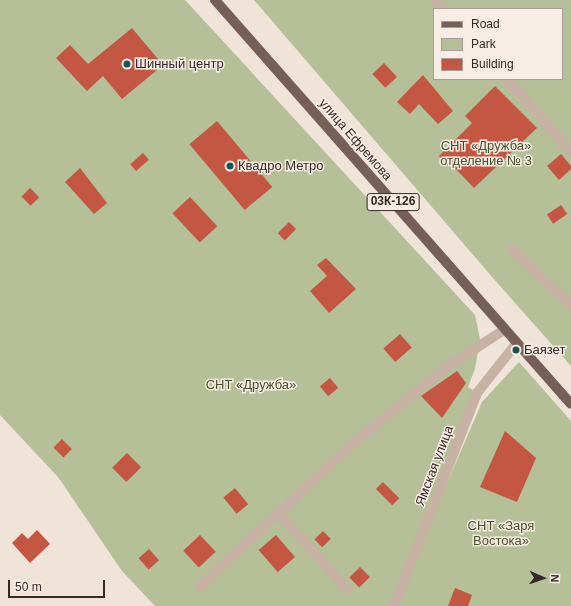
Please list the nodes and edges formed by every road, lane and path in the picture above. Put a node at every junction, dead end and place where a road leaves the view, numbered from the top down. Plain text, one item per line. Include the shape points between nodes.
1 (215, 0) edge
2 (435, 0) edge
3 (442, 8) edge
4 (507, 80) edge
5 (571, 151) edge
6 (512, 249) dead end
7 (571, 306) edge
8 (504, 330) junction
9 (516, 344) junction
10 (571, 404) edge
11 (278, 513) junction
12 (200, 586) dead end
13 (347, 589) dead end
14 (394, 606) edge

1 - 8 main road, улица Ефремова / 03К-126
2 - 3 street
4 - 5 street
6 - 7 street
8 - 9 main road, улица Ефремова / 03К-126
8 - 11 street via 445,368 357,440
9 - 10 main road, улица Ефремова / 03К-126
9 - 14 street, Ямская улица via 477,393
11 - 12 street
11 - 13 street

